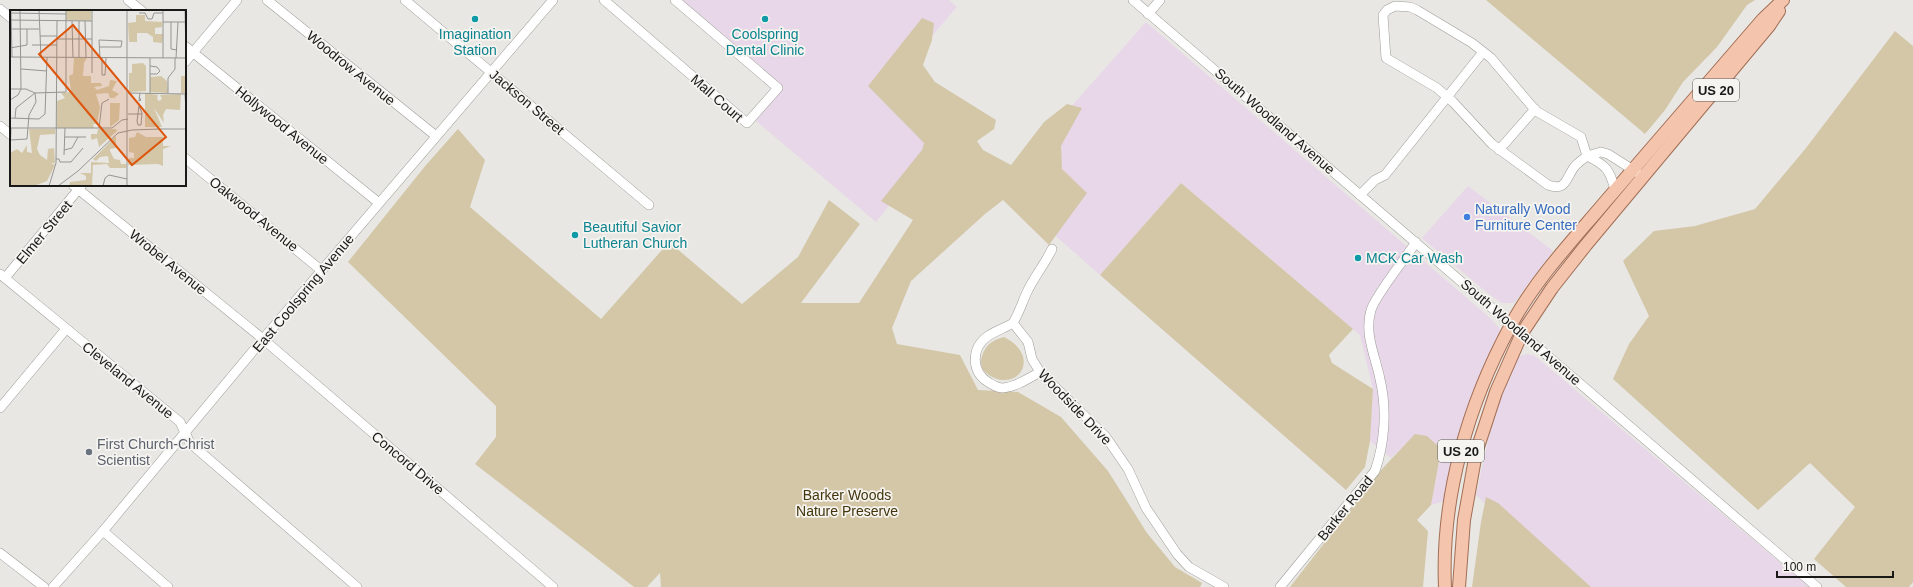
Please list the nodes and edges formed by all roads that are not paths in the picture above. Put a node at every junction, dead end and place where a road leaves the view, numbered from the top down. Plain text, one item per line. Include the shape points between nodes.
1 (128, 0) edge
2 (237, 0) edge
3 (267, 0) edge
4 (405, 0) edge
5 (553, 0) edge
6 (604, 0) edge
7 (675, 0) edge
8 (1133, 0) edge
9 (1160, 0) edge
10 (1783, 0) edge
11 (1786, 0) edge
12 (0, 9) edge
13 (141, 10) edge
14 (1148, 14) junction
15 (10, 17) edge
16 (186, 47) edge
17 (193, 52) junction
18 (1483, 52) junction
19 (186, 61) edge
20 (491, 72) junction
21 (1446, 96) junction
22 (1535, 109) junction
23 (0, 126) edge
24 (10, 134) edge
25 (436, 136) junction
26 (1500, 150) junction
27 (1587, 156) junction
28 (186, 159) edge
29 (1632, 169) junction
30 (1644, 178) junction
31 (78, 187) edge
32 (1615, 190) junction
33 (1360, 195) junction
34 (379, 203) junction
35 (649, 205) dead end
36 (1416, 242) junction
37 (1052, 249) dead end
38 (322, 270) junction
39 (3, 276) edge
40 (1013, 323) junction
41 (1511, 324) junction
42 (66, 329) junction
43 (1522, 333) junction
44 (263, 339) junction
45 (1040, 372) junction
46 (0, 408) edge
47 (185, 433) junction
48 (103, 531) junction
49 (0, 553) edge
50 (44, 587) edge
51 (53, 587) edge
52 (168, 587) edge
53 (357, 587) edge
54 (553, 587) edge
55 (1224, 587) edge
56 (1280, 587) edge
57 (1445, 587) edge
58 (1459, 587) edge
59 (1817, 587) edge

1 - 13 street
2 - 17 street
3 - 25 street, Woodrow Avenue
4 - 20 street, Jackson Street
5 - 20 street, East Coolspring Avenue
6 - 7 street, Mall Court via 747,123 778,88
8 - 14 street, South Woodland Avenue
9 - 14 street
10 - 29 main road, US 20
11 - 30 main road, US 20 via 1769,26
12 - 15 street
14 - 33 street, South Woodland Avenue
16 - 17 street, Hollywood Avenue
17 - 19 street
17 - 34 street, Hollywood Avenue
18 - 21 street
18 - 21 street via 1410,7 1395,6 1387,10 1383,15 1386,58
18 - 22 street
20 - 25 street, East Coolspring Avenue
20 - 35 street, Jackson Street
21 - 26 street via 1481,134
21 - 33 street via 1385,174
22 - 26 street
22 - 27 street via 1581,137
23 - 24 street
25 - 34 street, East Coolspring Avenue
26 - 27 street via 1555,187 1565,183 1575,167
27 - 29 street via 1601,152 1608,154
27 - 32 street via 1606,167 1611,174
28 - 38 street, Oakwood Avenue
29 - 30 street
29 - 32 main road, US 20
30 - 43 main road, US 20 via 1557,282
31 - 39 street, Elmer Street
31 - 44 street, Wrobel Avenue
32 - 41 main road, US 20 via 1551,267
33 - 36 street, South Woodland Avenue
34 - 38 street, East Coolspring Avenue
36 - 41 street, South Woodland Avenue
36 - 56 street, Barker Road via 1371,309 1368,330 1385,411 1380,455 1375,471
37 - 40 street via 1027,291 1022,308
38 - 44 street, East Coolspring Avenue
39 - 42 street, Cleveland Avenue
40 - 45 street, Woodside Drive via 1028,342 1032,359
40 - 45 street via 988,335 975,351 975,362 981,378 1003,388
41 - 43 street, South Woodland Avenue
41 - 57 main road, US 20 via 1481,389 1460,453 1446,529
42 - 46 street
42 - 47 street, Cleveland Avenue via 180,422
43 - 58 main road, US 20 via 1496,392 1476,453 1464,520
43 - 59 street, South Woodland Avenue
44 - 47 street, East Coolspring Avenue
44 - 54 street, Concord Drive
45 - 55 street, Woodside Drive via 1106,437 1128,469 1146,508 1177,554 1189,567
47 - 48 street, East Coolspring Avenue
47 - 53 street, Cleveland Avenue via 190,443
48 - 51 street, East Coolspring Avenue
48 - 52 street
49 - 50 street

